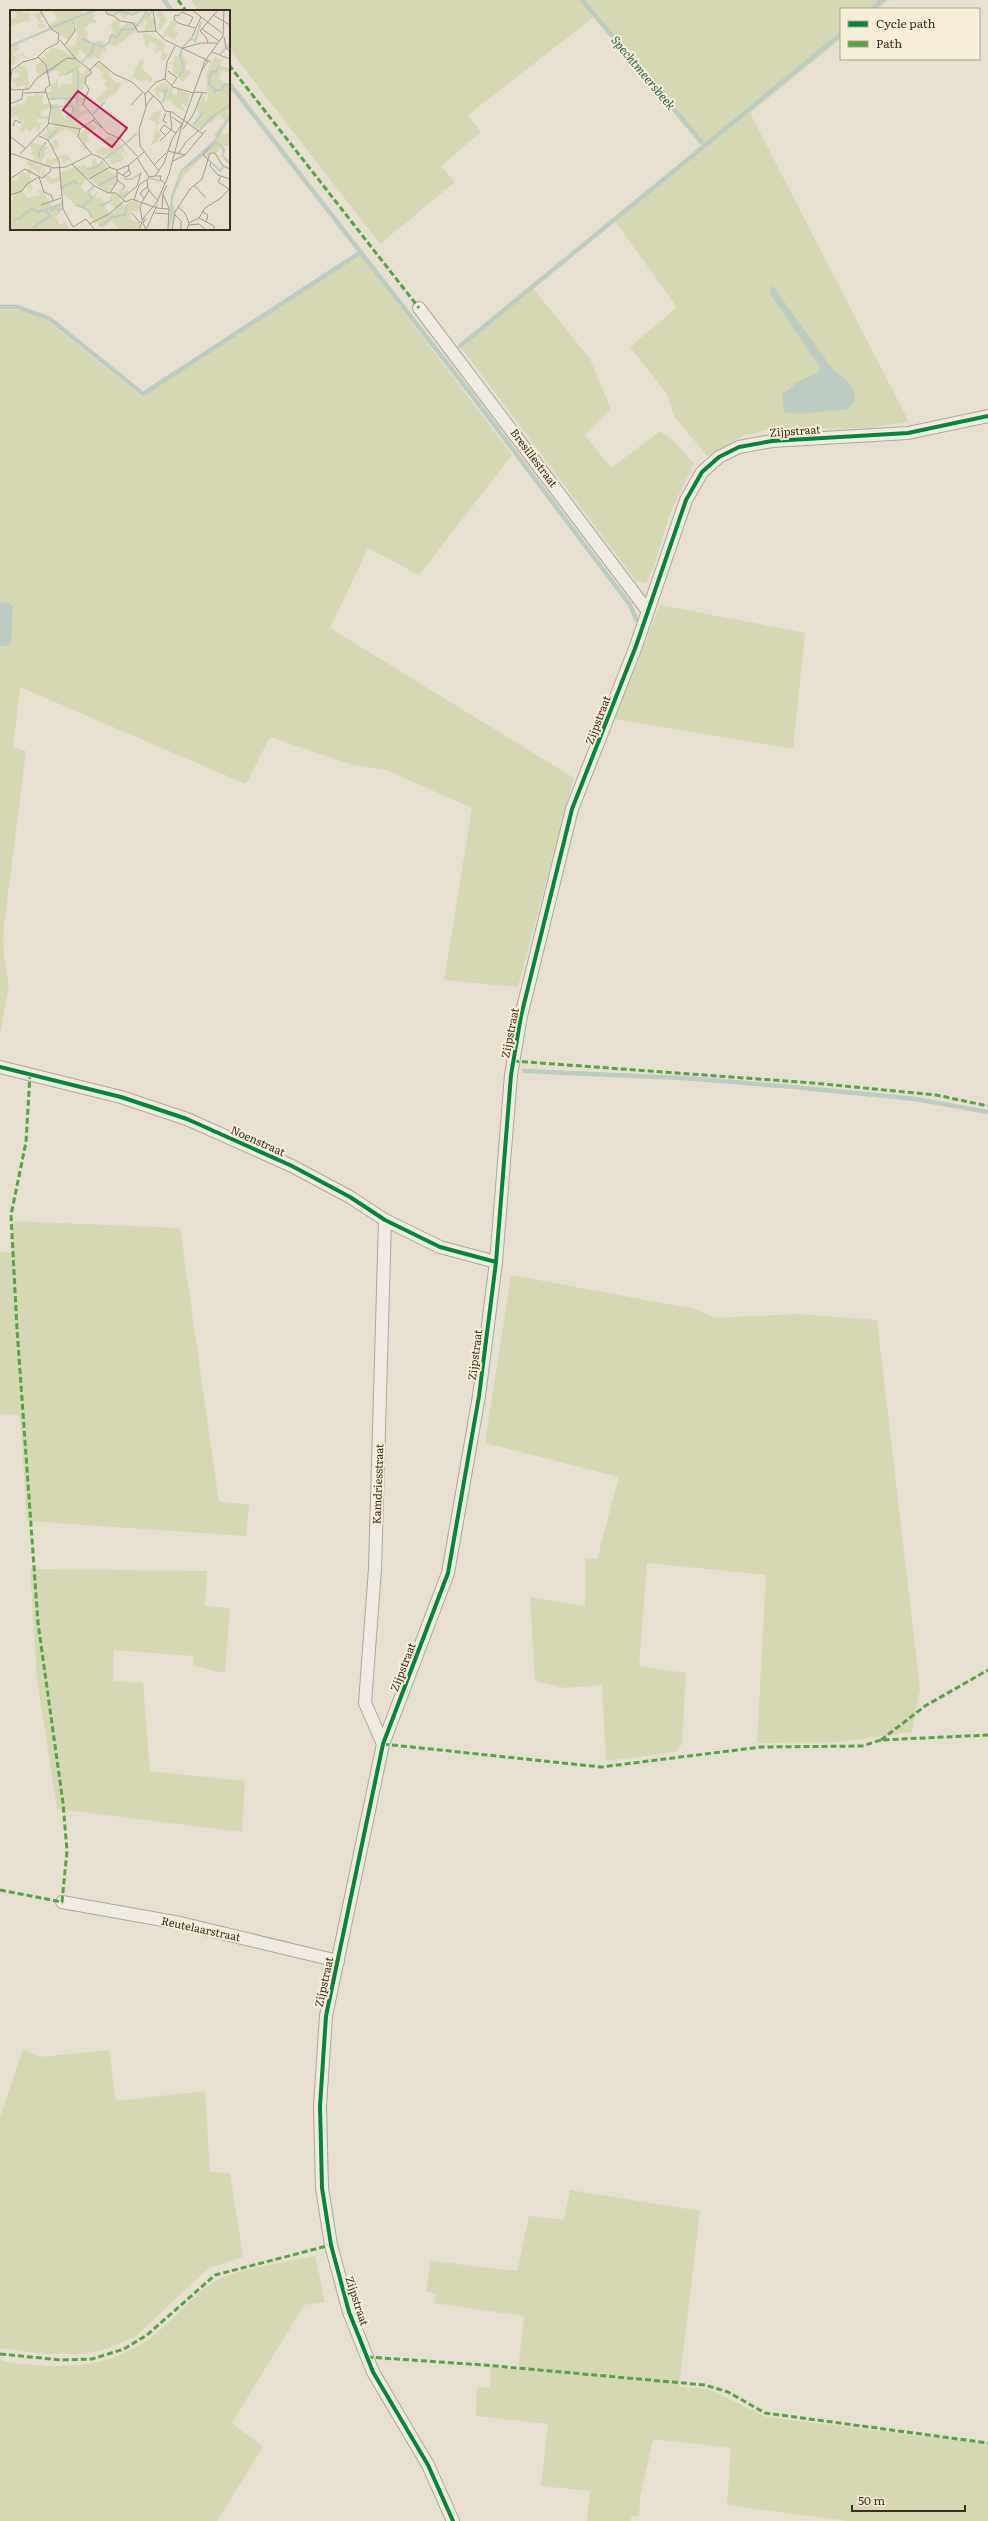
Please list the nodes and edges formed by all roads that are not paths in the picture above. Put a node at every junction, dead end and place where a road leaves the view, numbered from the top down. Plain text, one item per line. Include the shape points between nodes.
1 (419, 308) dead end
2 (988, 416) edge
3 (647, 610) junction
4 (0, 1067) edge
5 (385, 1220) junction
6 (496, 1262) junction
7 (383, 1744) junction
8 (62, 1902) dead end
9 (338, 1961) junction
10 (453, 2521) edge

1 - 3 street, Bresillestraat
2 - 3 street, Zijpstraat via 908,433 772,441 740,447 719,457 702,472 686,500
3 - 6 street, Zijpstraat via 636,646 572,809 522,1016 511,1075
4 - 5 street, Noenstraat via 121,1097 187,1120 292,1166 350,1197
5 - 6 street, Noenstraat via 440,1247
5 - 7 street, Kamdriesstraat via 375,1569 365,1703
6 - 7 street, Zijpstraat via 479,1396 448,1572
7 - 9 street, Zijpstraat
8 - 9 street, Reutelaarstraat via 180,1923
9 - 10 street, Zijpstraat via 326,2016 320,2106 322,2188 331,2245 349,2312 373,2372 428,2465

